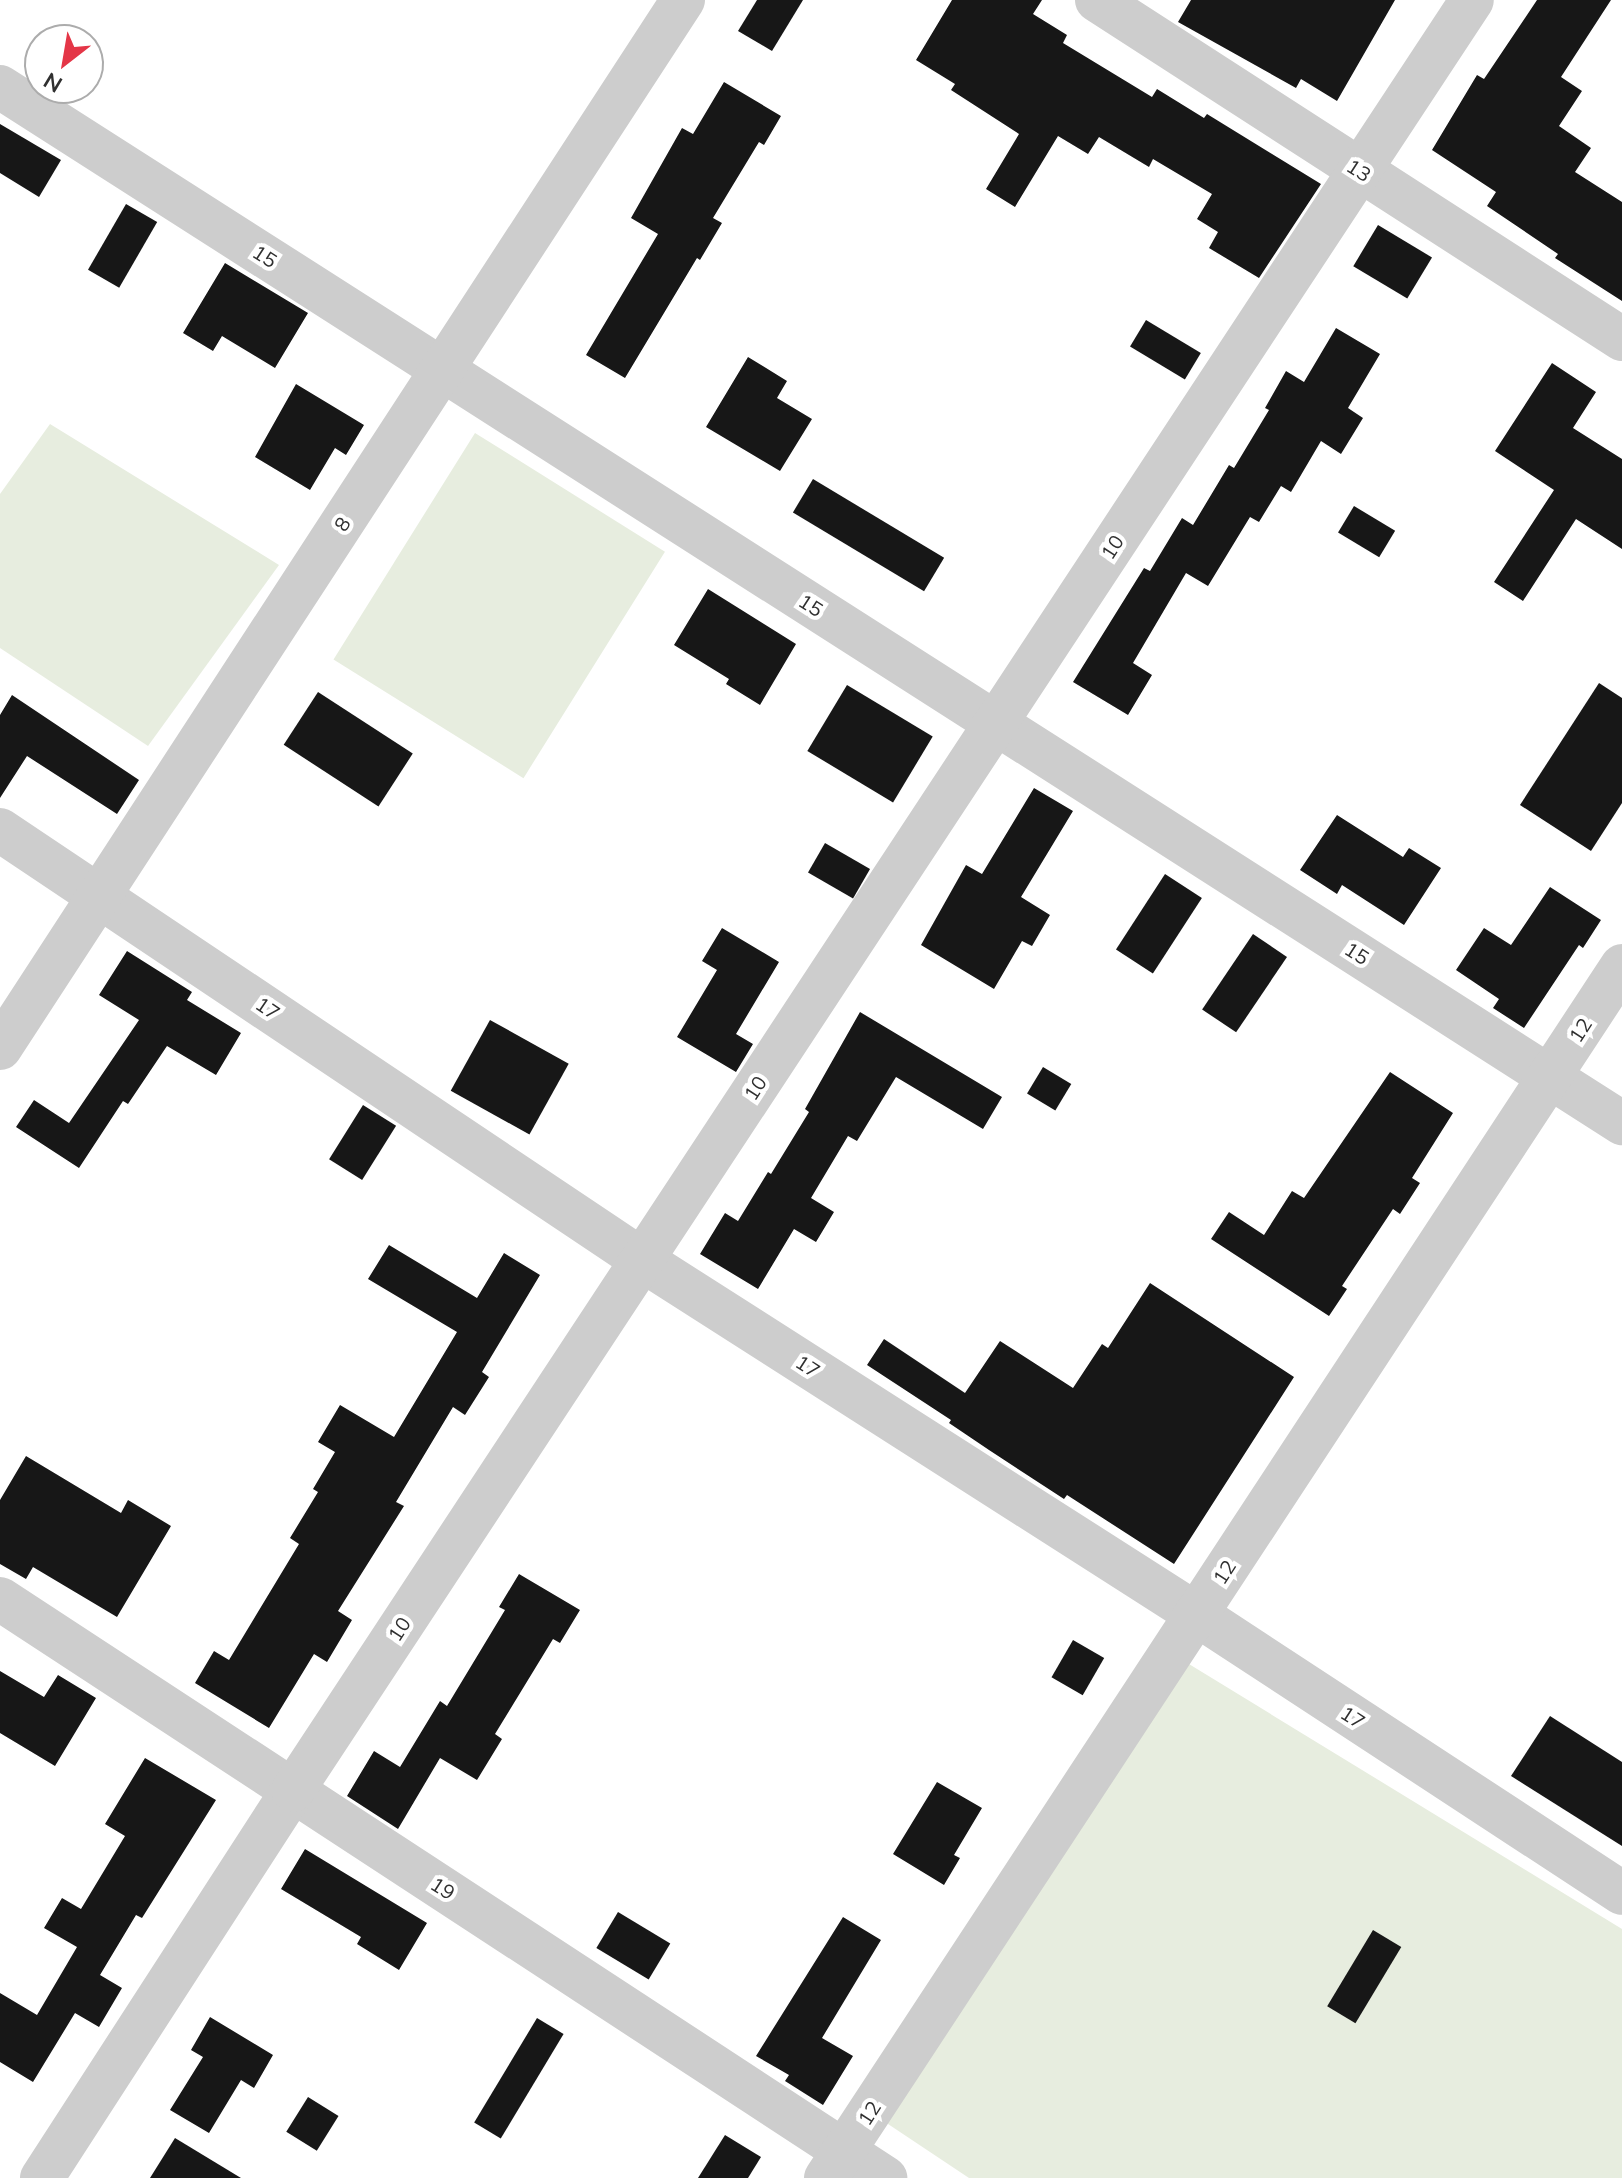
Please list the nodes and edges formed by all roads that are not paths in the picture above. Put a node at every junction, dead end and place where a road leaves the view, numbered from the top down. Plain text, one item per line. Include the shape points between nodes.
1 (683, 0) edge
2 (1097, 0) edge
3 (1472, 0) edge
4 (0, 87) edge
5 (1360, 170) junction
6 (1622, 339) edge
7 (443, 369) junction
8 (996, 723) junction
9 (0, 830) edge
10 (100, 895) junction
11 (1622, 966) edge
12 (0, 1048) edge
13 (1549, 1076) junction
14 (1622, 1123) edge
15 (642, 1260) junction
16 (0, 1599) edge
17 (1196, 1614) junction
18 (293, 1790) junction
19 (1622, 1893) edge
20 (835, 2164) edge
21 (42, 2178) edge
22 (885, 2178) edge

1 - 7 street, 8
2 - 5 street, 13
3 - 5 street, 10
4 - 7 street, 15
5 - 6 street, 13
5 - 8 street, 10
7 - 8 street, 15
7 - 10 street, 8
8 - 13 street, 15
8 - 15 street, 10
9 - 10 street, 17
10 - 12 street, 8
10 - 15 street, 17
11 - 13 street, 12
13 - 14 street, 15
13 - 17 street, 12
15 - 17 street, 17
15 - 18 street, 10
16 - 18 street, 19
17 - 19 street, 17
17 - 20 street, 12
18 - 20 street, 19
18 - 21 street, 10
20 - 22 street, 19

